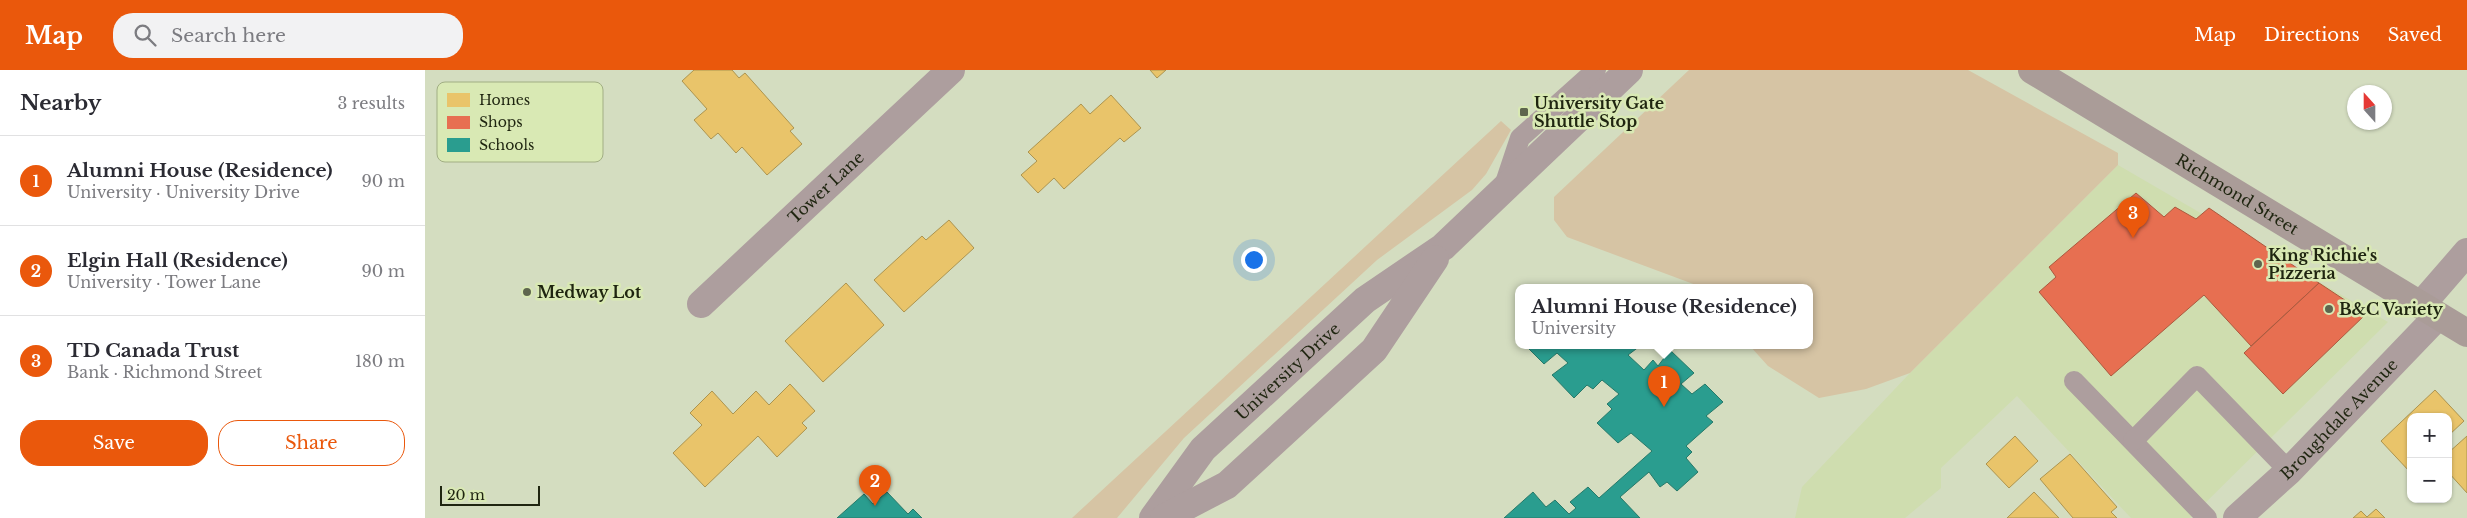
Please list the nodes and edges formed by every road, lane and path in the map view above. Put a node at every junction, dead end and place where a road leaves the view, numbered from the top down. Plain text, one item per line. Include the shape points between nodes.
1 (951, 70) edge
2 (1596, 70) edge
3 (1629, 70) edge
4 (2032, 70) edge
5 (1503, 190) junction
6 (1443, 247) junction
7 (2467, 252) edge
8 (701, 304) dead end
9 (2430, 311) junction
10 (2467, 334) edge
11 (2074, 381) dead end
12 (2133, 441) junction
13 (2289, 471) junction
14 (1153, 518) edge
15 (1164, 518) edge
16 (2207, 518) edge
17 (2237, 518) edge

1 - 8 street, Tower Lane
2 - 5 lane via 1520,138
3 - 5 street, University Drive
4 - 9 main road, Richmond Street
5 - 6 street, University Drive
6 - 14 street, University Drive via 1365,300 1203,449
6 - 15 street, University Drive via 1374,350 1227,485
7 - 9 street, Broughdale Avenue
9 - 10 main road, Richmond Street
9 - 13 street, Broughdale Avenue
11 - 12 lane
12 - 13 lane via 2197,376
12 - 16 lane
13 - 17 street, Broughdale Avenue

